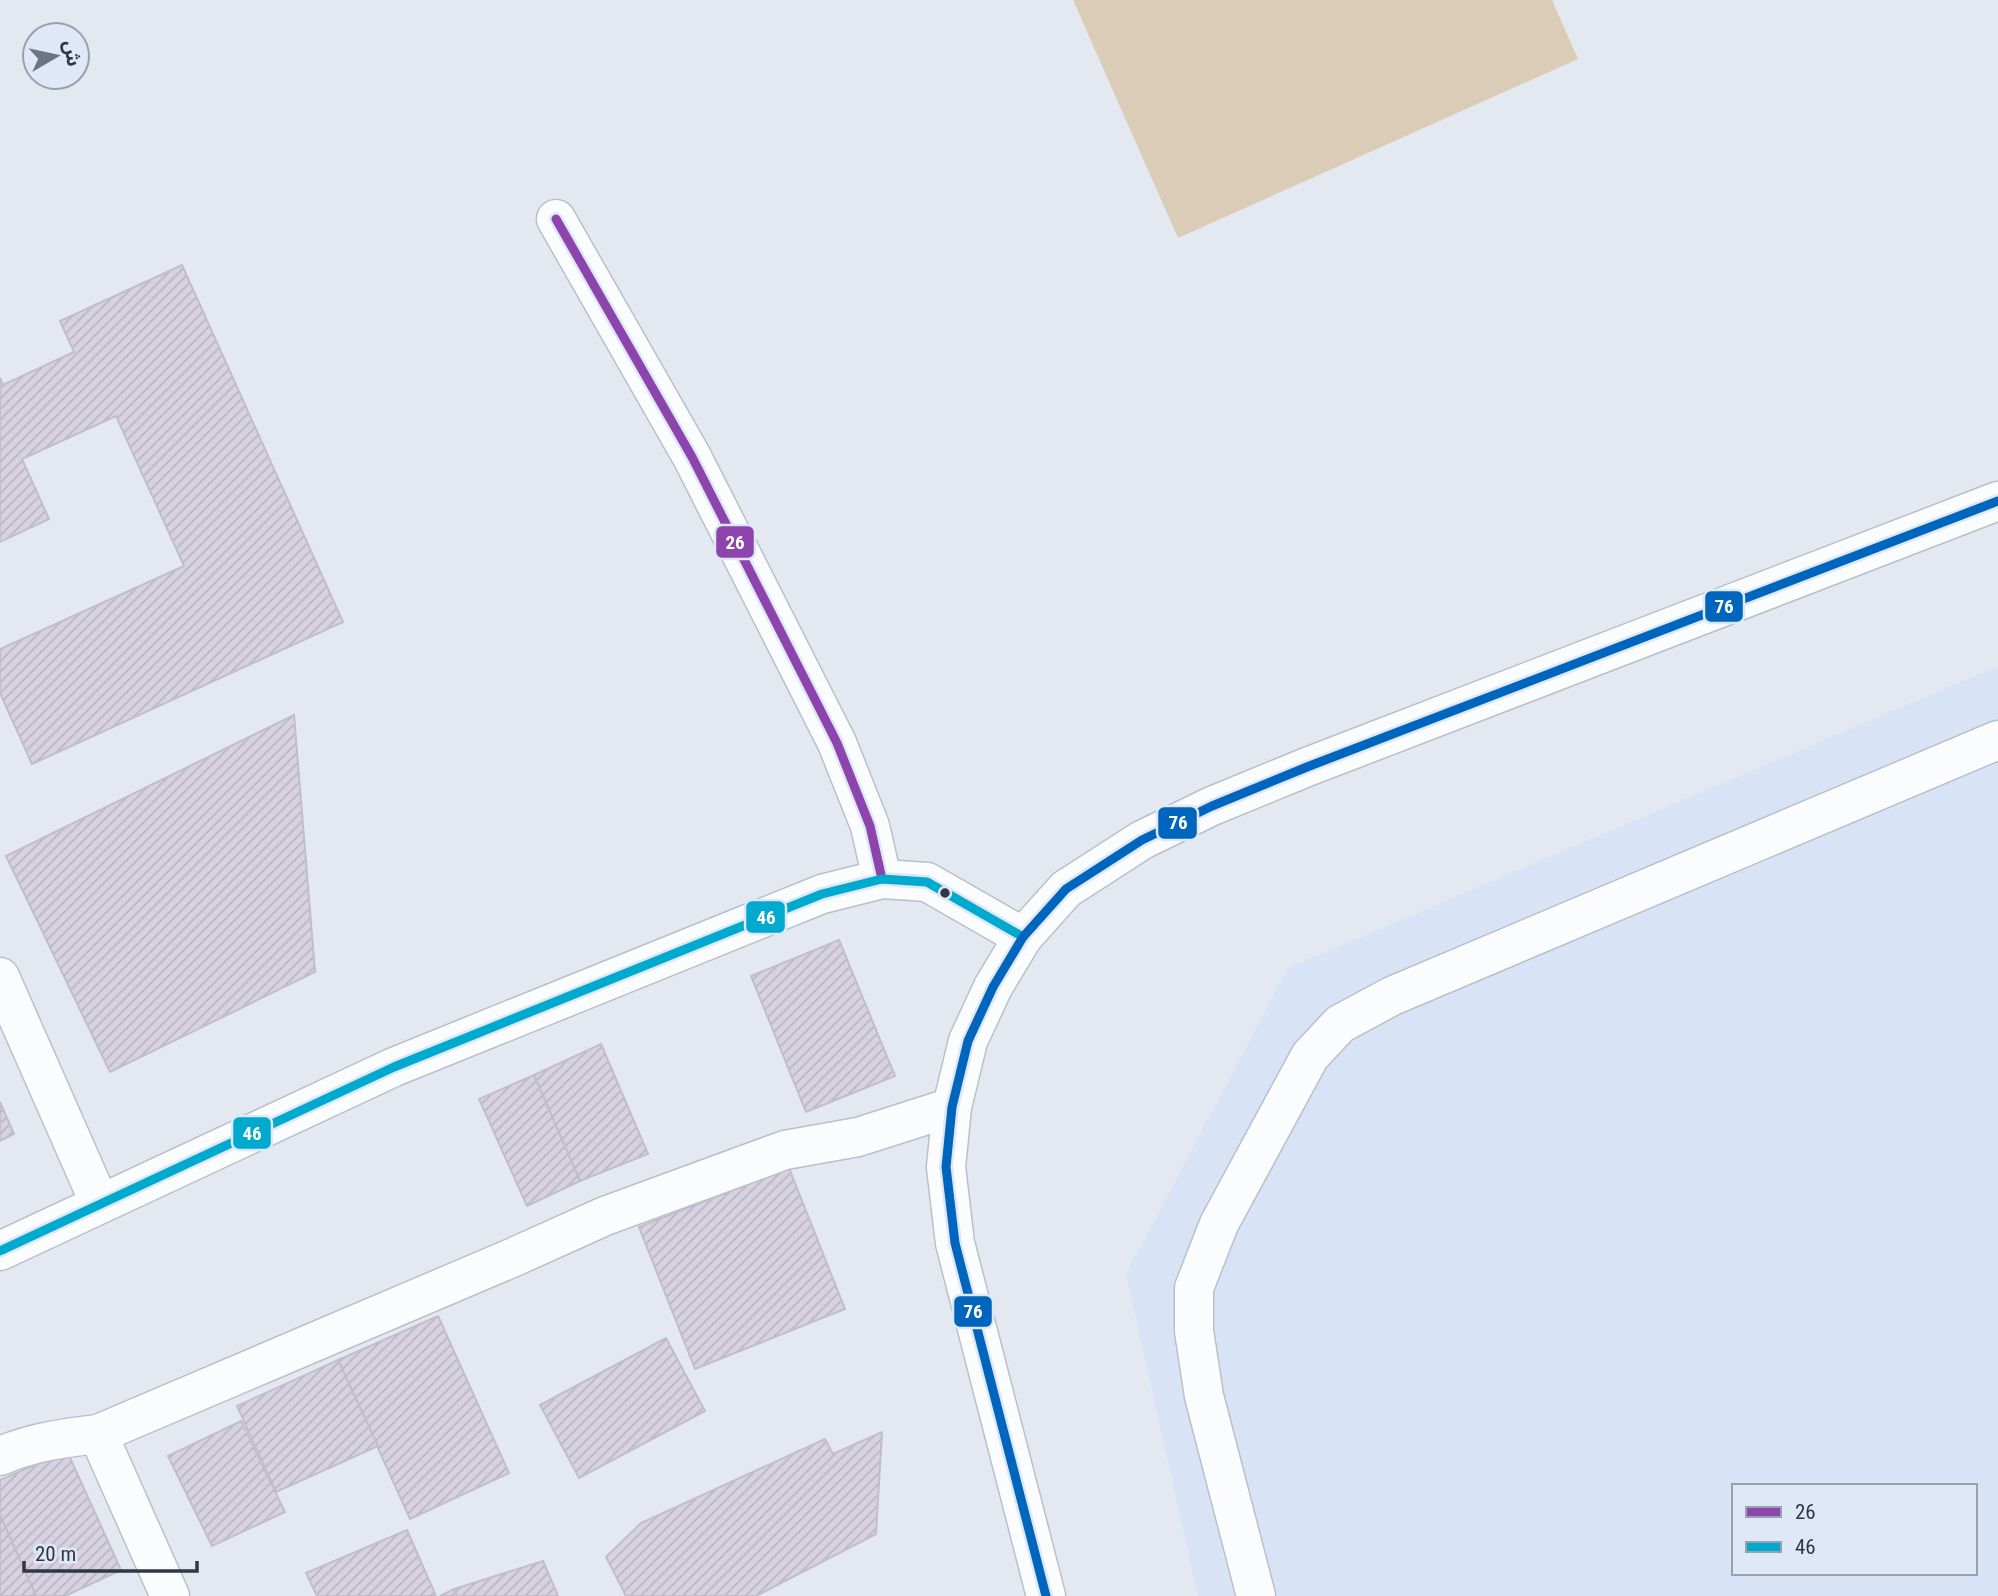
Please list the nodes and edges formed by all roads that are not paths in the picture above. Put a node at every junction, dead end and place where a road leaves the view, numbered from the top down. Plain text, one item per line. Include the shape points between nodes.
1 (556, 219) dead end
2 (1998, 501) edge
3 (1998, 740) edge
4 (882, 879) junction
5 (1023, 937) junction
6 (0, 977) edge
7 (952, 1107) junction
8 (100, 1204) junction
9 (0, 1251) edge
10 (98, 1434) junction
11 (0, 1456) edge
12 (170, 1596) edge
13 (1046, 1596) edge
14 (1256, 1596) edge

1 - 4 street via 692,457 837,743 870,827
2 - 5 street via 1212,806 1142,840 1066,889
3 - 14 street via 1392,996 1340,1024 1310,1056 1219,1224 1194,1288 1194,1331 1204,1396
4 - 5 street via 927,882
4 - 8 street via 822,894 394,1067
5 - 7 street via 968,1041
6 - 8 street
7 - 10 street via 858,1137 785,1150 605,1216
7 - 13 street via 946,1167 955,1243
8 - 9 street
10 - 11 street via 54,1439
10 - 12 street

